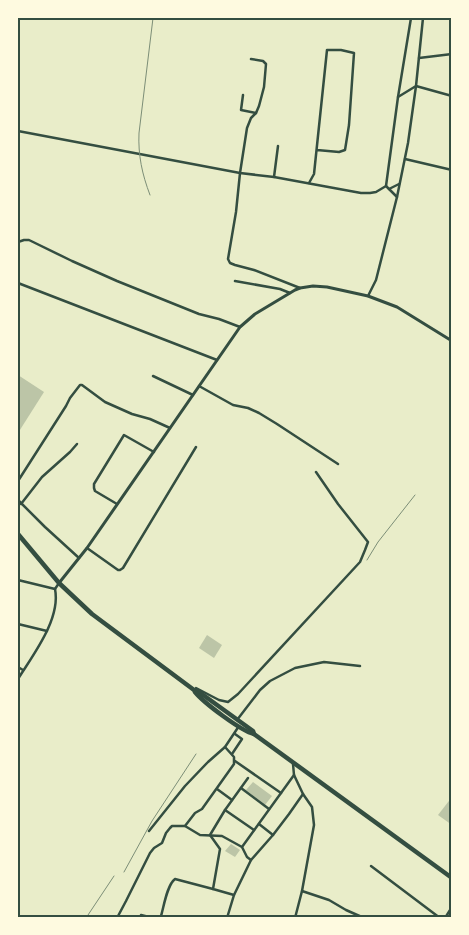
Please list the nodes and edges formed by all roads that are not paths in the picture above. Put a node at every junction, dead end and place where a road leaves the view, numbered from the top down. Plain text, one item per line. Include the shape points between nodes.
1 (411, 18) edge
2 (423, 18) edge
3 (452, 54) edge
4 (419, 58) junction
5 (251, 59) dead end
6 (416, 86) junction
7 (243, 95) dead end
8 (452, 96) edge
9 (398, 97) junction
10 (256, 113) junction
11 (18, 131) edge
12 (278, 146) dead end
13 (317, 150) junction
14 (405, 159) junction
15 (452, 170) edge
16 (240, 173) junction
17 (274, 178) junction
18 (309, 184) junction
19 (400, 184) junction
20 (386, 186) junction
21 (389, 189) junction
22 (397, 197) junction
23 (18, 242) edge
24 (235, 281) dead end
25 (18, 283) edge
26 (300, 288) junction
27 (290, 293) junction
28 (368, 296) junction
29 (240, 327) junction
30 (452, 341) edge
31 (217, 360) junction
32 (153, 376) dead end
33 (199, 386) junction
34 (193, 395) junction
35 (170, 428) junction
36 (77, 444) dead end
37 (196, 447) dead end
38 (154, 452) junction
39 (338, 464) dead end
40 (316, 472) dead end
41 (18, 481) edge
42 (18, 500) edge
43 (22, 504) junction
44 (117, 504) junction
45 (18, 534) edge
46 (87, 548) junction
47 (79, 558) junction
48 (18, 580) edge
49 (59, 583) junction
50 (55, 588) junction
51 (18, 624) edge
52 (47, 631) junction
53 (360, 666) dead end
54 (18, 667) edge
55 (23, 670) junction
56 (18, 679) edge
57 (195, 689) junction
58 (237, 720) junction
59 (239, 726) junction
60 (235, 734) junction
61 (254, 734) junction
62 (225, 747) junction
63 (232, 754) junction
64 (235, 761) junction
65 (293, 761) junction
66 (294, 775) junction
67 (248, 778) dead end
68 (241, 788) junction
69 (217, 789) junction
70 (281, 793) junction
71 (303, 794) junction
72 (232, 800) junction
73 (269, 809) junction
74 (225, 810) junction
75 (259, 824) junction
76 (185, 826) junction
77 (254, 830) junction
78 (149, 831) dead end
79 (210, 835) junction
80 (273, 835) junction
81 (242, 847) junction
82 (251, 860) junction
83 (371, 866) dead end
84 (452, 878) edge
85 (213, 889) junction
86 (302, 892) junction
87 (234, 895) junction
88 (452, 908) edge
89 (141, 915) dead end
90 (117, 918) edge
91 (155, 918) edge
92 (226, 918) edge
93 (295, 918) edge
94 (364, 918) edge
95 (440, 918) edge
96 (445, 918) edge

1 - 9 street
2 - 4 street
3 - 4 street
4 - 6 street
5 - 10 street via 266,64
6 - 8 street
6 - 9 street
6 - 14 street
7 - 10 street via 241,110
9 - 20 street
10 - 16 street via 247,128
11 - 16 street
12 - 17 street
13 - 13 street via 327,50 354,52 345,150
13 - 18 street via 314,174
14 - 15 street
14 - 19 street
16 - 17 street
16 - 26 street via 229,261
17 - 18 street
18 - 20 street via 370,194
19 - 21 street
19 - 22 street
20 - 21 street
21 - 22 street
22 - 28 street via 376,280
23 - 29 street via 29,240 117,281
24 - 27 street
25 - 31 street
26 - 27 street
26 - 28 street via 313,286
27 - 29 street
28 - 30 street via 398,307
29 - 31 street
31 - 33 street
32 - 34 street
33 - 34 street
33 - 39 street via 233,405 259,413
34 - 35 street
35 - 38 street
35 - 41 street via 105,402 80,385
36 - 43 street via 42,477
37 - 46 street via 123,568 118,570
38 - 44 street
38 - 44 street via 124,435 94,484 95,491
40 - 57 street via 368,542 360,562 228,702
42 - 43 street
43 - 47 street
44 - 46 street
45 - 49 highway
46 - 47 street
47 - 49 street
48 - 50 street
49 - 50 street
49 - 57 highway via 92,614
50 - 52 street via 53,616
51 - 52 street
52 - 55 street
53 - 58 street via 324,662 295,668 270,681
54 - 55 street
55 - 56 street
57 - 58 highway
57 - 59 highway via 195,693
58 - 61 highway
59 - 60 street
59 - 61 highway
60 - 62 street
60 - 63 street via 242,738
61 - 65 highway
62 - 63 street
62 - 78 street via 185,786
63 - 64 street
64 - 69 street
64 - 70 street
65 - 66 street
65 - 84 highway
66 - 70 street
66 - 71 street
67 - 68 street
68 - 72 street
68 - 73 street
69 - 72 street
69 - 76 street
70 - 73 street
71 - 80 street
71 - 86 street via 312,807 314,825
72 - 74 street
73 - 75 street
74 - 77 street
74 - 79 street
75 - 77 street
75 - 80 street
76 - 79 street via 200,835
76 - 90 street via 172,826 162,843 150,853
77 - 81 street
79 - 81 street via 222,836
79 - 85 street via 220,849
80 - 82 street
81 - 82 street
82 - 87 street
83 - 95 street
85 - 87 street
85 - 91 street via 175,879 162,916
86 - 93 street
86 - 94 street via 329,900
87 - 92 street
88 - 96 street
89 - 91 street

